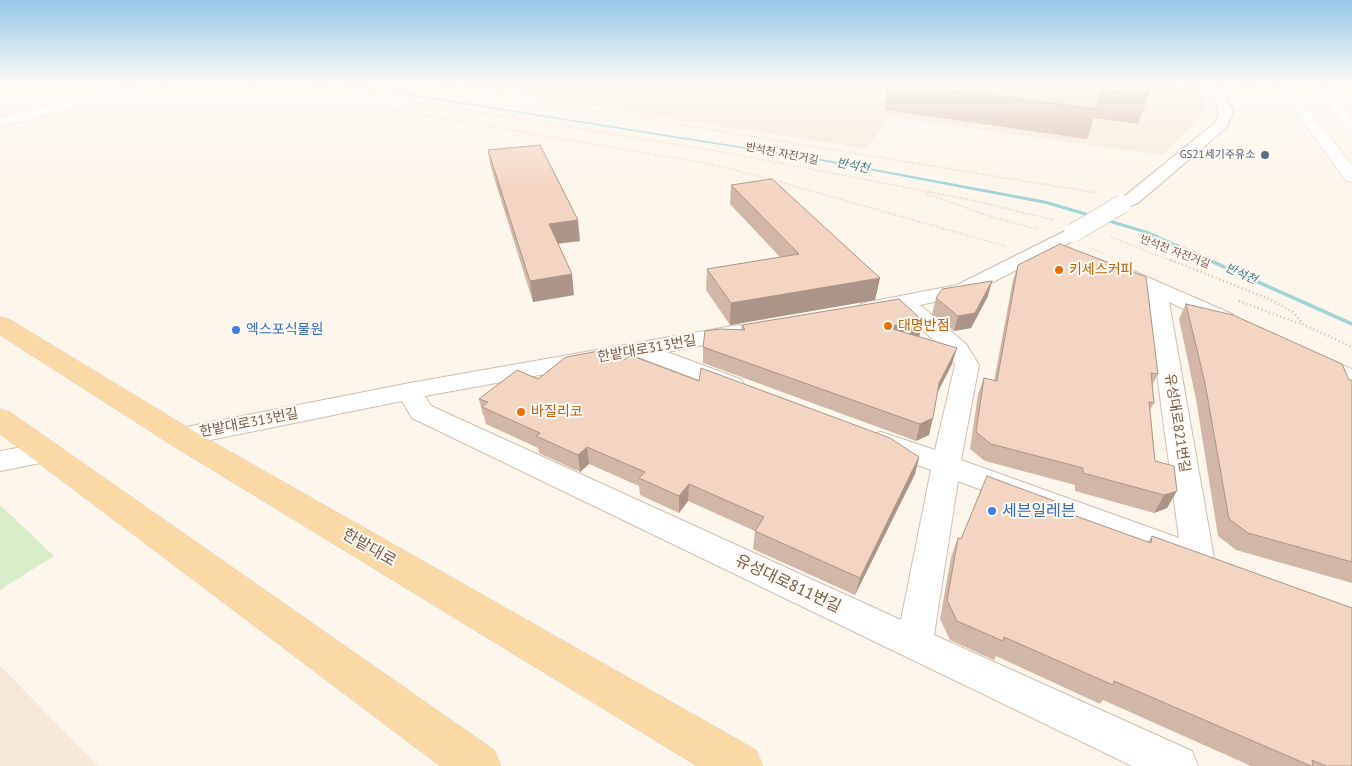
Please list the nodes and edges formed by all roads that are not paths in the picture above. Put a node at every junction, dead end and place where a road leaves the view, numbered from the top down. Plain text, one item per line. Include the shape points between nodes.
1 (13, 119) edge
2 (1224, 119) edge
3 (1307, 119) edge
4 (0, 122) edge
5 (1352, 177) edge
6 (1057, 238) junction
7 (1156, 288) junction
8 (904, 303) junction
9 (845, 313) edge
10 (0, 324) edge
11 (1244, 328) edge
12 (757, 329) edge
13 (640, 350) junction
14 (1296, 353) edge
15 (1352, 379) edge
16 (410, 391) junction
17 (752, 392) edge
18 (0, 419) edge
19 (854, 430) edge
20 (181, 437) junction
21 (45, 453) junction
22 (0, 461) edge
23 (946, 465) junction
24 (1198, 558) junction
25 (1225, 568) edge
26 (915, 643) junction
27 (478, 766) edge
28 (740, 766) edge
29 (1177, 766) edge

1 - 4 main road
2 - 6 street, bridge via 1222,124 1127,201
3 - 5 main road
6 - 7 street
6 - 8 street via 963,290
7 - 11 street
7 - 24 street, 유성대로821번길
8 - 9 street
8 - 23 street via 958,349 966,365
10 - 20 main road, 한밭대로
12 - 13 street, 한밭대로313번길
13 - 16 street, 한밭대로313번길
13 - 17 street
14 - 15 street
16 - 20 street, 한밭대로313번길
16 - 26 street, 유성대로811번길 via 420,412
18 - 21 main road
19 - 23 street
20 - 28 main road, 한밭대로
21 - 22 street
21 - 27 main road
23 - 24 street
23 - 26 street
24 - 25 street
26 - 29 street, 유성대로811번길

